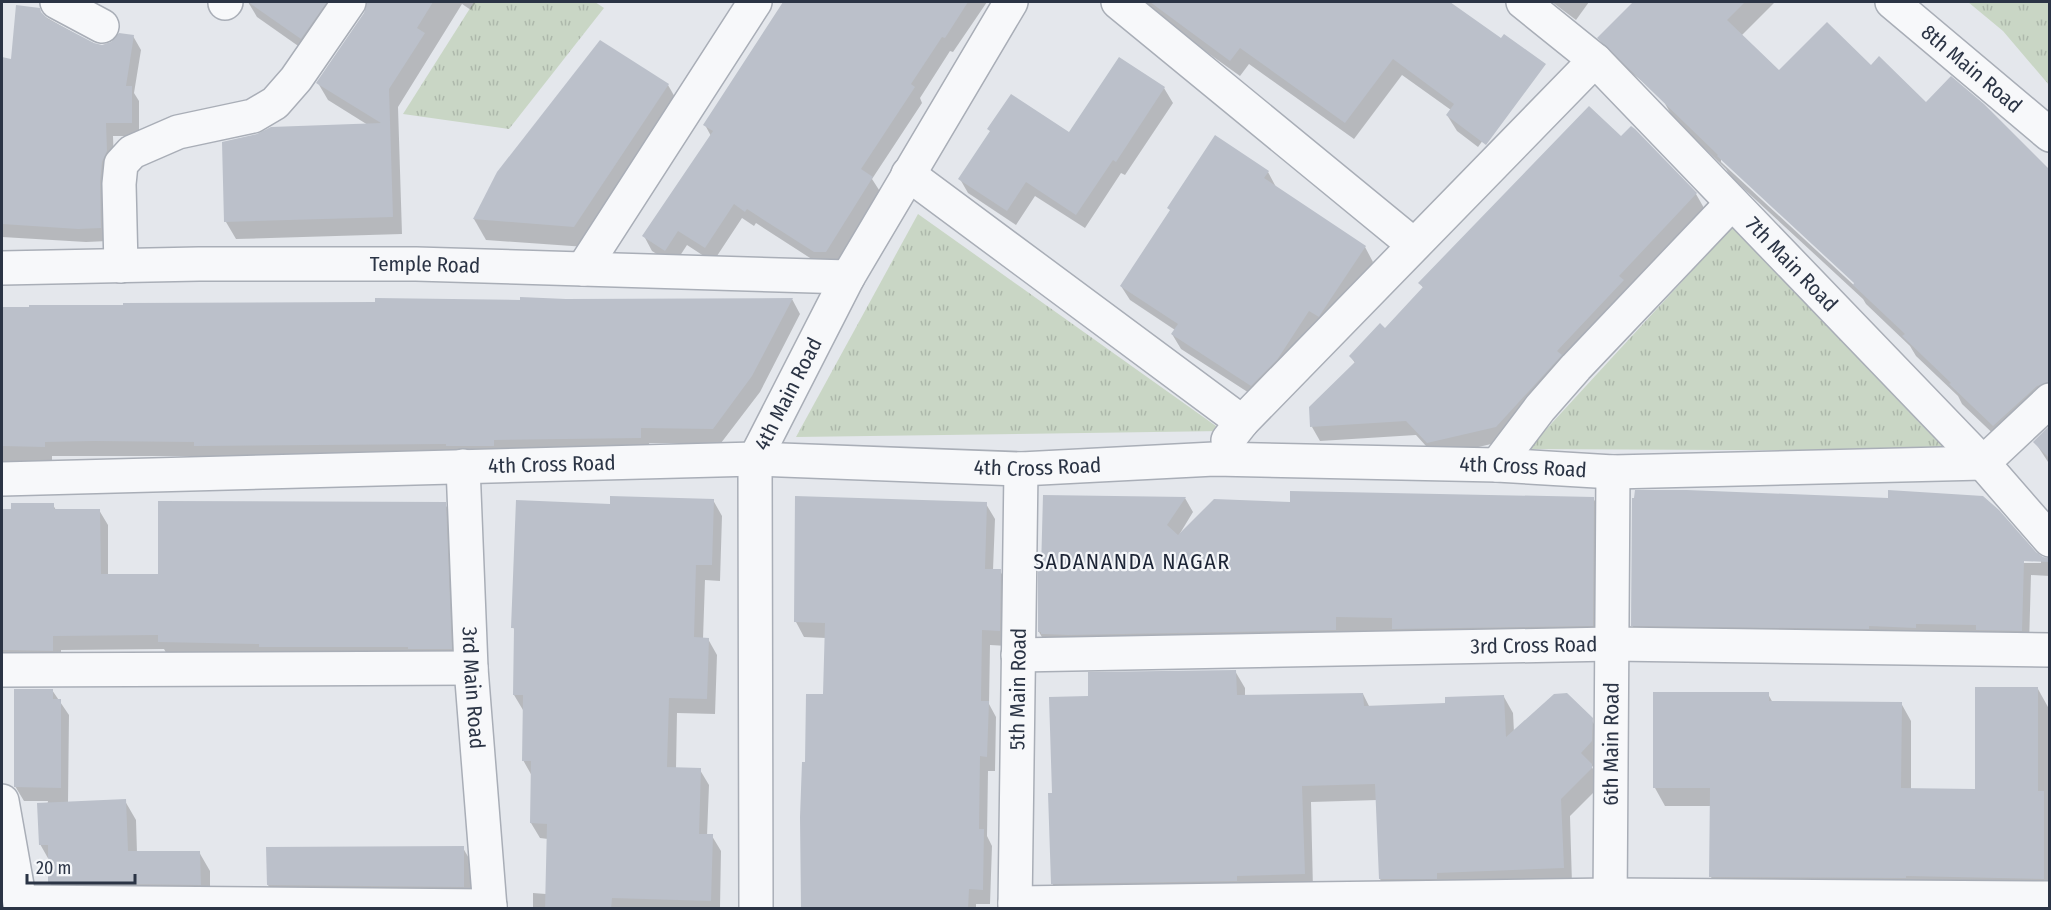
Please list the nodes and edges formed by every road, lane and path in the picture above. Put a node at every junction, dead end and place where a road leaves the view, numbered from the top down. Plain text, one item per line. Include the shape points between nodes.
1 (57, 2) edge
2 (349, 2) edge
3 (755, 2) edge
4 (1011, 2) edge
5 (1118, 2) edge
6 (1522, 2) edge
7 (1892, 2) edge
8 (102, 26) dead end
9 (1595, 60) junction
10 (2049, 135) edge
11 (908, 174) junction
12 (1732, 203) junction
13 (1414, 245) junction
14 (121, 266) junction
15 (2, 268) edge
16 (584, 269) junction
17 (848, 277) junction
18 (2049, 400) edge
19 (1242, 422) junction
20 (755, 459) junction
21 (1214, 459) junction
22 (1983, 463) junction
23 (1497, 465) junction
24 (464, 466) junction
25 (1021, 469) junction
26 (1613, 472) junction
27 (2, 479) edge
28 (2049, 540) edge
29 (1612, 644) junction
30 (2049, 650) edge
31 (1018, 655) junction
32 (471, 668) junction
33 (2, 670) edge
34 (2, 801) edge
35 (2049, 898) edge
36 (1610, 902) edge
37 (20, 905) edge
38 (1015, 906) edge
39 (490, 908) edge
40 (756, 909) edge

1 - 8 street
2 - 14 street via 275,103 253,116 178,132 132,152 121,164
3 - 16 street
4 - 11 street, 4th Main Road
5 - 13 street
6 - 9 street, 7th Main Road
7 - 10 street, 8th Main Road
9 - 12 street, 7th Main Road
9 - 13 street
11 - 17 street, 4th Main Road
11 - 19 street
12 - 22 street, 7th Main Road
12 - 23 street via 1576,367
13 - 19 street
14 - 15 street, Temple Road
14 - 16 street, Temple Road via 416,264
16 - 17 street, Temple Road
17 - 20 street, 4th Main Road
18 - 22 street
19 - 21 street
20 - 24 street, 4th Cross Road
20 - 25 street, 4th Cross Road
20 - 40 street, 4th Main Road
21 - 23 street, 4th Cross Road
21 - 25 street, 4th Cross Road
22 - 26 street, 4th Cross Road
22 - 28 street, 7th Main Road
23 - 26 street, 4th Cross Road
24 - 27 street, 4th Cross Road
24 - 32 street, 3rd Main Road
25 - 31 street, 5th Main Road
26 - 29 street, 6th Main Road
29 - 30 street, 3rd Cross Road
29 - 31 street, 3rd Cross Road
29 - 36 street, 6th Main Road
31 - 38 street, 5th Main Road
32 - 33 street
32 - 39 street, 3rd Main Road
34 - 37 street
35 - 36 street
36 - 38 street
37 - 39 street

